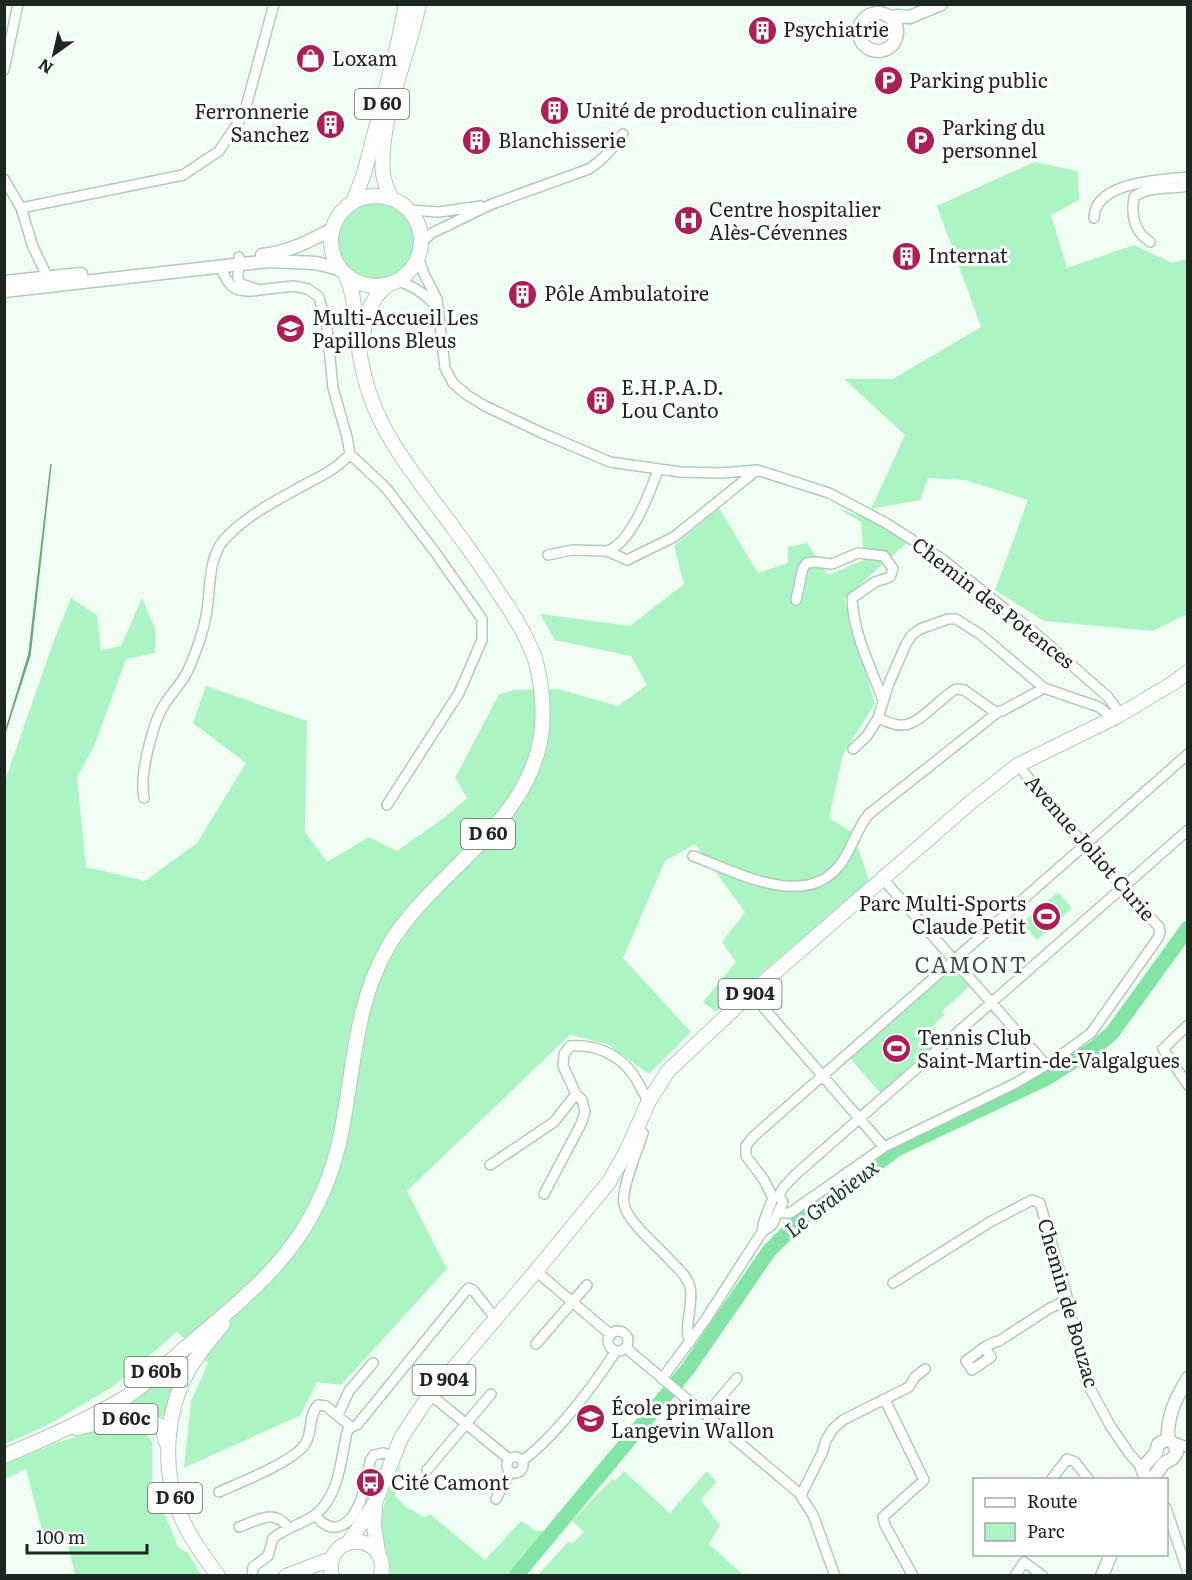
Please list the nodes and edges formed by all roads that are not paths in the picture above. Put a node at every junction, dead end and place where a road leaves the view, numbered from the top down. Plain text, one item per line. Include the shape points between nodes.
1 (18, 4) edge
2 (274, 4) edge
3 (405, 4) edge
4 (419, 4) edge
5 (941, 4) edge
6 (880, 11) edge
7 (910, 17) junction
8 (897, 32) junction
9 (4, 70) edge
10 (623, 134) dead end
11 (1188, 177) edge
12 (4, 179) edge
13 (1188, 186) edge
14 (390, 198) junction
15 (353, 202) junction
16 (492, 204) junction
17 (21, 208) junction
18 (408, 210) junction
19 (1094, 218) dead end
20 (331, 230) junction
21 (1150, 242) dead end
22 (421, 243) junction
23 (418, 257) junction
24 (239, 261) junction
25 (221, 267) junction
26 (343, 272) junction
27 (4, 282) edge
28 (49, 283) junction
29 (392, 283) junction
30 (259, 290) junction
31 (4, 291) edge
32 (439, 309) junction
33 (361, 352) junction
34 (350, 454) junction
35 (658, 470) junction
36 (757, 470) junction
37 (607, 551) junction
38 (548, 555) dead end
39 (796, 600) dead end
40 (1188, 672) edge
41 (1044, 688) junction
42 (884, 700) junction
43 (998, 712) junction
44 (1118, 716) junction
45 (878, 718) junction
46 (853, 749) dead end
47 (1188, 754) edge
48 (1018, 765) junction
49 (144, 798) dead end
50 (387, 805) dead end
51 (1188, 830) edge
52 (1085, 846) junction
53 (693, 856) dead end
54 (883, 879) junction
55 (1122, 887) junction
56 (954, 960) junction
57 (751, 993) junction
58 (991, 1002) junction
59 (1188, 1025) edge
60 (1046, 1065) junction
61 (822, 1075) junction
62 (1188, 1085) edge
63 (576, 1094) junction
64 (649, 1101) junction
65 (860, 1119) junction
66 (637, 1128) junction
67 (884, 1147) junction
68 (490, 1165) dead end
69 (544, 1194) dead end
70 (780, 1196) junction
71 (801, 1203) junction
72 (778, 1213) junction
73 (762, 1232) junction
74 (536, 1271) junction
75 (893, 1283) dead end
76 (587, 1285) dead end
77 (1067, 1300) junction
78 (572, 1302) junction
79 (238, 1303) junction
80 (496, 1319) junction
81 (611, 1335) junction
82 (690, 1342) junction
83 (536, 1344) dead end
84 (985, 1348) dead end
85 (621, 1349) junction
86 (373, 1363) dead end
87 (925, 1369) dead end
88 (737, 1378) dead end
89 (1188, 1378) edge
90 (664, 1380) junction
91 (491, 1394) dead end
92 (431, 1395) junction
93 (882, 1400) junction
94 (338, 1415) junction
95 (706, 1415) junction
96 (466, 1424) junction
97 (351, 1427) junction
98 (66, 1430) junction
99 (1170, 1440) junction
100 (1188, 1447) edge
101 (168, 1449) junction
102 (1188, 1453) edge
103 (4, 1456) edge
104 (393, 1456) junction
105 (1173, 1458) junction
106 (509, 1459) junction
107 (522, 1461) junction
108 (427, 1470) dead end
109 (517, 1474) junction
110 (1150, 1476) edge
111 (1052, 1478) edge
112 (1088, 1478) edge
113 (219, 1492) dead end
114 (801, 1495) junction
115 (496, 1499) dead end
116 (375, 1503) junction
117 (1168, 1511) edge
118 (315, 1515) junction
119 (239, 1527) dead end
120 (289, 1528) junction
121 (349, 1542) junction
122 (378, 1552) junction
123 (1110, 1556) edge
124 (331, 1559) junction
125 (1188, 1574) edge
126 (218, 1575) edge
127 (252, 1575) edge
128 (286, 1575) edge
129 (332, 1575) edge
130 (381, 1575) edge
131 (835, 1575) edge
132 (913, 1575) edge
133 (1015, 1575) edge
134 (1043, 1575) edge
135 (1102, 1575) edge

1 - 9 street
2 - 17 street via 244,114 219,151 183,175
3 - 15 main road, D 60 via 364,174
4 - 14 main road, D 60 via 382,152
5 - 7 main road
6 - 7 main road
6 - 8 main road
6 - 8 main road via 861,22 860,40 868,49 880,51 894,42
7 - 8 main road
10 - 16 street via 614,148 589,169
11 - 19 street via 1131,184 1099,202
12 - 17 street
13 - 21 street via 1166,186 1134,197 1131,211 1137,230
14 - 15 main road via 371,196
14 - 18 main road
15 - 20 main road via 343,209
16 - 18 street via 439,212
16 - 22 street via 432,232
17 - 28 street
18 - 22 main road via 418,225
20 - 24 main road via 274,254
20 - 26 main road via 333,257
22 - 23 main road
23 - 29 main road via 410,271
23 - 32 street, Chemin des Potences
24 - 25 main road
24 - 26 main road via 316,263
24 - 28 main road
24 - 30 street via 238,278 242,284
25 - 28 main road
25 - 30 street via 230,286 239,291
26 - 29 main road via 365,286
26 - 33 main road, D 60 via 352,287
27 - 28 main road
28 - 31 main road
29 - 32 street via 412,285
29 - 33 main road, D 60 via 383,288 371,306
30 - 34 street via 293,286 308,289 319,297 327,328 333,388
32 - 35 street, Chemin des Potences via 445,368 453,383 467,395 610,462
33 - 79 main road, D 60 via 366,385 386,433 520,626 534,658 542,728 525,783 502,819 404,923 377,967 367,992 328,1180 293,1247
34 - 49 street via 340,466 243,522 222,543 213,559 206,617 190,668 165,703 149,745 142,782
34 - 50 street via 386,488 482,619 482,640 459,693
35 - 36 street, Chemin des Potences
35 - 37 street via 634,523 622,542
36 - 37 street via 674,537 627,560
36 - 44 street, Chemin des Potences via 829,493 942,559 1108,697
37 - 38 street via 572,550
39 - 42 street via 807,563 832,564 858,553 884,556 893,569 890,577 852,598 861,642
40 - 44 main road, D 904
41 - 42 street via 980,634 956,620 948,620 912,635
41 - 43 street
41 - 44 street
42 - 45 street
43 - 45 street via 959,689 907,724
43 - 53 street via 869,814 840,866 822,881 799,887 774,885
44 - 48 main road, D 904
45 - 46 street
47 - 52 street
48 - 52 street, Avenue Joliot Curie
48 - 54 main road, D 904
51 - 55 street
52 - 55 street, Avenue Joliot Curie
52 - 56 street
54 - 56 street
54 - 57 main road, D 904
55 - 58 street
55 - 60 street, Avenue Joliot Curie via 1160,932 1091,1033
56 - 58 street
56 - 61 street
57 - 61 street
57 - 64 main road, D 904 via 668,1071
58 - 60 street
58 - 65 street
59 - 62 street via 1163,1049
60 - 67 street
61 - 65 street
61 - 70 street via 746,1146 746,1156
63 - 64 street via 563,1066 564,1054 570,1046 584,1045 607,1051 632,1072
63 - 68 street via 554,1122
63 - 69 street via 585,1112
64 - 66 main road, D 904
65 - 67 street
65 - 70 street via 795,1175
66 - 74 main road, D 904 via 609,1182
66 - 82 street via 643,1133 624,1205 632,1219 685,1276 690,1288
67 - 71 street
70 - 71 street via 789,1204
70 - 72 street
70 - 73 street via 764,1221
71 - 72 street via 790,1213
72 - 73 street via 772,1225
73 - 82 street
74 - 78 street
74 - 80 main road, D 904
75 - 77 street, Chemin de Bouzac via 990,1221 1032,1200 1040,1203
76 - 78 street
77 - 84 street
77 - 110 street, Chemin de Bouzac via 1086,1381 1129,1454
78 - 81 street
78 - 83 street
79 - 98 main road, D 60b via 126,1397
79 - 101 main road, D 60 via 186,1375 169,1428
80 - 92 main road, D 904
80 - 97 street via 469,1288 357,1425
81 - 85 street via 609,1344
81 - 85 street via 616,1331 625,1334 628,1342
82 - 90 street
85 - 90 street
85 - 107 street via 555,1430
86 - 94 street via 349,1391
87 - 93 street via 909,1387
88 - 95 street
89 - 99 main road via 1170,1412
90 - 95 street
91 - 96 street
92 - 96 street
92 - 104 main road, D 904
93 - 114 street via 833,1429
93 - 132 street via 924,1480 884,1517
94 - 97 street
94 - 113 street via 318,1405 313,1410 309,1438 297,1453
95 - 114 street
96 - 106 street
96 - 108 street
97 - 118 street via 334,1487
98 - 101 main road, D 60c via 108,1421 148,1419 163,1429
98 - 103 main road, D 60b
99 - 100 street
99 - 105 main road via 1177,1452
99 - 110 main road via 1158,1444
101 - 126 main road, D 60 via 180,1513 195,1544
102 - 105 street
104 - 116 main road, D 904
104 - 118 street via 383,1453 371,1459 360,1502 342,1527 327,1526
105 - 110 main road
106 - 107 street via 516,1456
106 - 109 street via 507,1467
107 - 109 street via 523,1467
109 - 115 street
111 - 112 street via 1068,1459 1076,1462
114 - 131 street via 813,1515
116 - 121 main road, D 904
116 - 122 main road, D 904
117 - 125 street
118 - 120 street
119 - 120 street via 273,1516
120 - 127 street via 273,1538 268,1556 253,1567
121 - 122 main road via 365,1542
121 - 124 main road via 335,1551
122 - 130 main road
123 - 135 main road
124 - 128 main road
124 - 129 main road
133 - 134 street via 1024,1562

